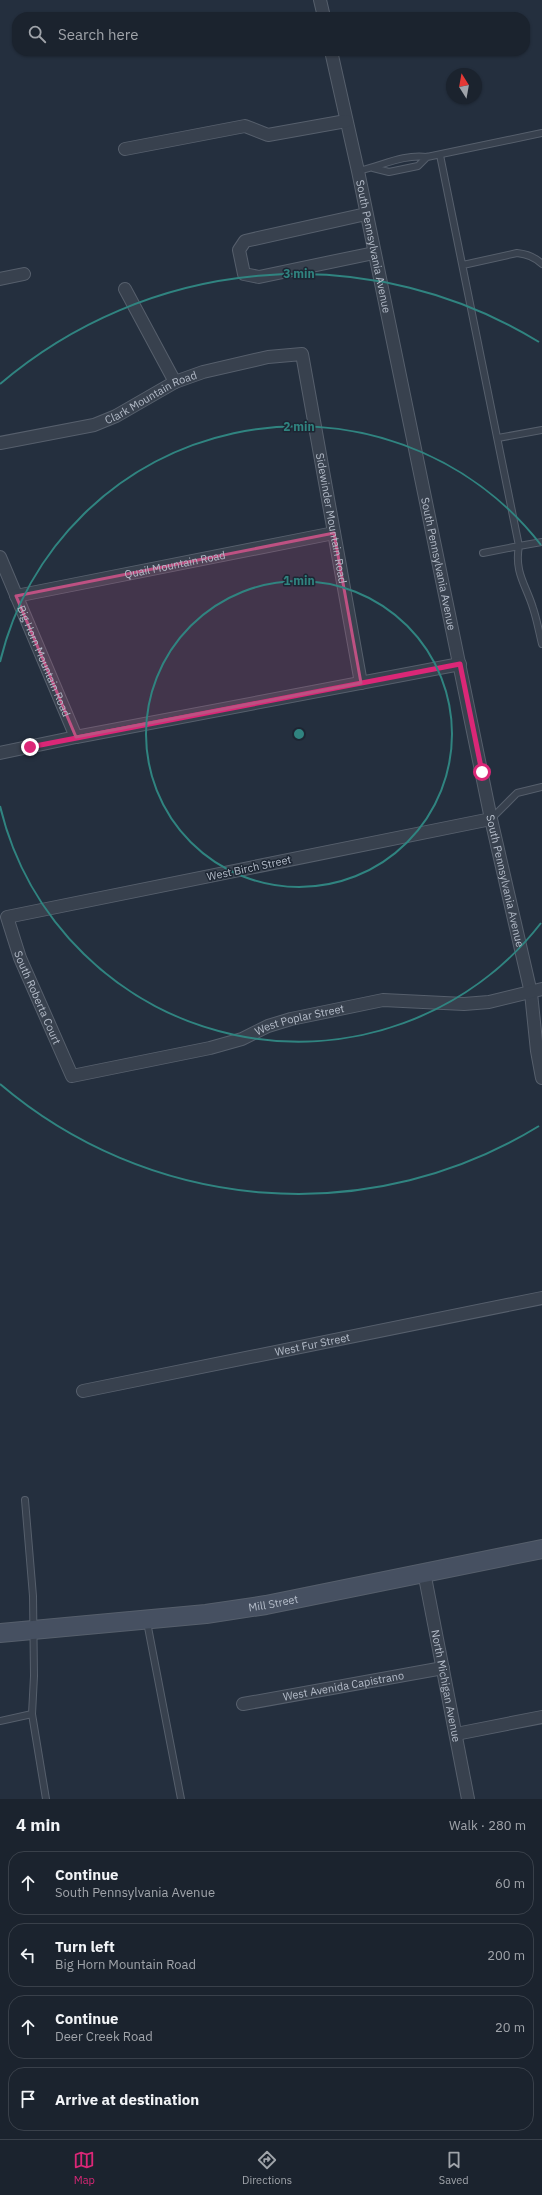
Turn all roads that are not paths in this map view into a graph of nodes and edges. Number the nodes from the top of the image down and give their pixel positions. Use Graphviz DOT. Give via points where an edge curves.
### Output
graph roads {
  1 [pos="320,0"];
  2 [pos="323,12"];
  3 [pos="332,56"];
  4 [pos="346,120"];
  5 [pos="542,133"];
  6 [pos="125,149"];
  7 [pos="440,154"];
  8 [pos="427,157"];
  9 [pos="373,168"];
  10 [pos="358,171"];
  11 [pos="366,214"];
  12 [pos="374,253"];
  13 [pos="542,264"];
  14 [pos="463,265"];
  15 [pos="24,274"];
  16 [pos="0,279"];
  17 [pos="125,289"];
  18 [pos="302,354"];
  19 [pos="175,382"];
  20 [pos="542,430"];
  21 [pos="498,438"];
  22 [pos="0,443"];
  23 [pos="334,533"];
  24 [pos="542,542"];
  25 [pos="519,546"];
  26 [pos="483,553"];
  27 [pos="0,557"];
  28 [pos="16,596"];
  29 [pos="542,644"];
  30 [pos="460,664"];
  31 [pos="361,683"];
  32 [pos="76,737"];
  33 [pos="0,753"];
  34 [pos="542,788"];
  35 [pos="491,819"];
  36 [pos="7,917"];
  37 [pos="536,991"];
  38 [pos="72,1076"];
  39 [pos="542,1078"];
  40 [pos="542,1298"];
  41 [pos="83,1391"];
  42 [pos="25,1500"];
  43 [pos="542,1549"];
  44 [pos="424,1572"];
  45 [pos="147,1619"];
  46 [pos="33,1630"];
  47 [pos="0,1633"];
  48 [pos="443,1668"];
  49 [pos="243,1704"];
  50 [pos="32,1714"];
  51 [pos="542,1717"];
  52 [pos="0,1720"];
  53 [pos="456,1734"];
  54 [pos="46,1799"];
  55 [pos="181,1799"];
  56 [pos="468,1799"];
  1 -- 2 [label="street"];
  3 -- 4 [label="street, South Pennsylvania Avenue"];
  4 -- 6 [label="street" via="268,135 245,126"];
  4 -- 10 [label="street, South Pennsylvania Avenue"];
  5 -- 7 [label="lane"];
  7 -- 8 [label="lane"];
  7 -- 14 [label="lane"];
  8 -- 9 [label="lane" via="414,155 387,161"];
  8 -- 9 [label="lane" via="418,166 389,172"];
  9 -- 10 [label="lane"];
  10 -- 11 [label="street, South Pennsylvania Avenue"];
  11 -- 12 [label="street, South Pennsylvania Avenue"];
  11 -- 12 [label="street" via="245,241 240,250 244,274 259,277"];
  12 -- 30 [label="street, South Pennsylvania Avenue"];
  13 -- 14 [label="lane" via="537,258 517,253"];
  14 -- 21 [label="lane"];
  15 -- 16 [label="street"];
  17 -- 19 [label="street"];
  18 -- 19 [label="street, Clark Mountain Road" via="241,362"];
  18 -- 23 [label="street, Sidewinder Mountain Road"];
  19 -- 22 [label="street, Clark Mountain Road" via="116,416 94,425"];
  20 -- 21 [label="lane"];
  21 -- 25 [label="lane"];
  23 -- 28 [label="street, Quail Mountain Road"];
  23 -- 31 [label="street, Sidewinder Mountain Road"];
  24 -- 25 [label="lane"];
  25 -- 26 [label="lane"];
  25 -- 29 [label="lane" via="517,559 521,580 533,607"];
  27 -- 28 [label="street, Big Horn Mountain Road"];
  28 -- 32 [label="street, Big Horn Mountain Road"];
  30 -- 31 [label="street"];
  30 -- 35 [label="street, South Pennsylvania Avenue"];
  31 -- 32 [label="street"];
  32 -- 33 [label="street"];
  34 -- 35 [label="lane" via="517,793"];
  35 -- 36 [label="street, West Birch Street"];
  35 -- 37 [label="street, South Pennsylvania Avenue"];
  36 -- 38 [label="street, South Roberta Court" via="20,958"];
  37 -- 38 [label="street, West Poplar Street" via="489,1002 464,1004 383,1000 291,1019 268,1026 242,1039 210,1048"];
  37 -- 39 [label="street, South Pennsylvania Avenue" via="537,1051"];
  40 -- 41 [label="street, West Fur Street"];
  42 -- 46 [label="lane" via="33,1596"];
  43 -- 44 [label="main road, Mill Street"];
  44 -- 45 [label="main road, Mill Street" via="266,1605"];
  44 -- 48 [label="street, North Michigan Avenue"];
  45 -- 46 [label="main road, Mill Street"];
  45 -- 55 [label="lane"];
  46 -- 47 [label="main road, Mill Street"];
  46 -- 50 [label="lane"];
  48 -- 49 [label="street, West Avenida Capistrano"];
  48 -- 53 [label="street, North Michigan Avenue"];
  50 -- 52 [label="lane"];
  50 -- 54 [label="lane"];
  51 -- 53 [label="street"];
  53 -- 56 [label="street, North Michigan Avenue"];
}
